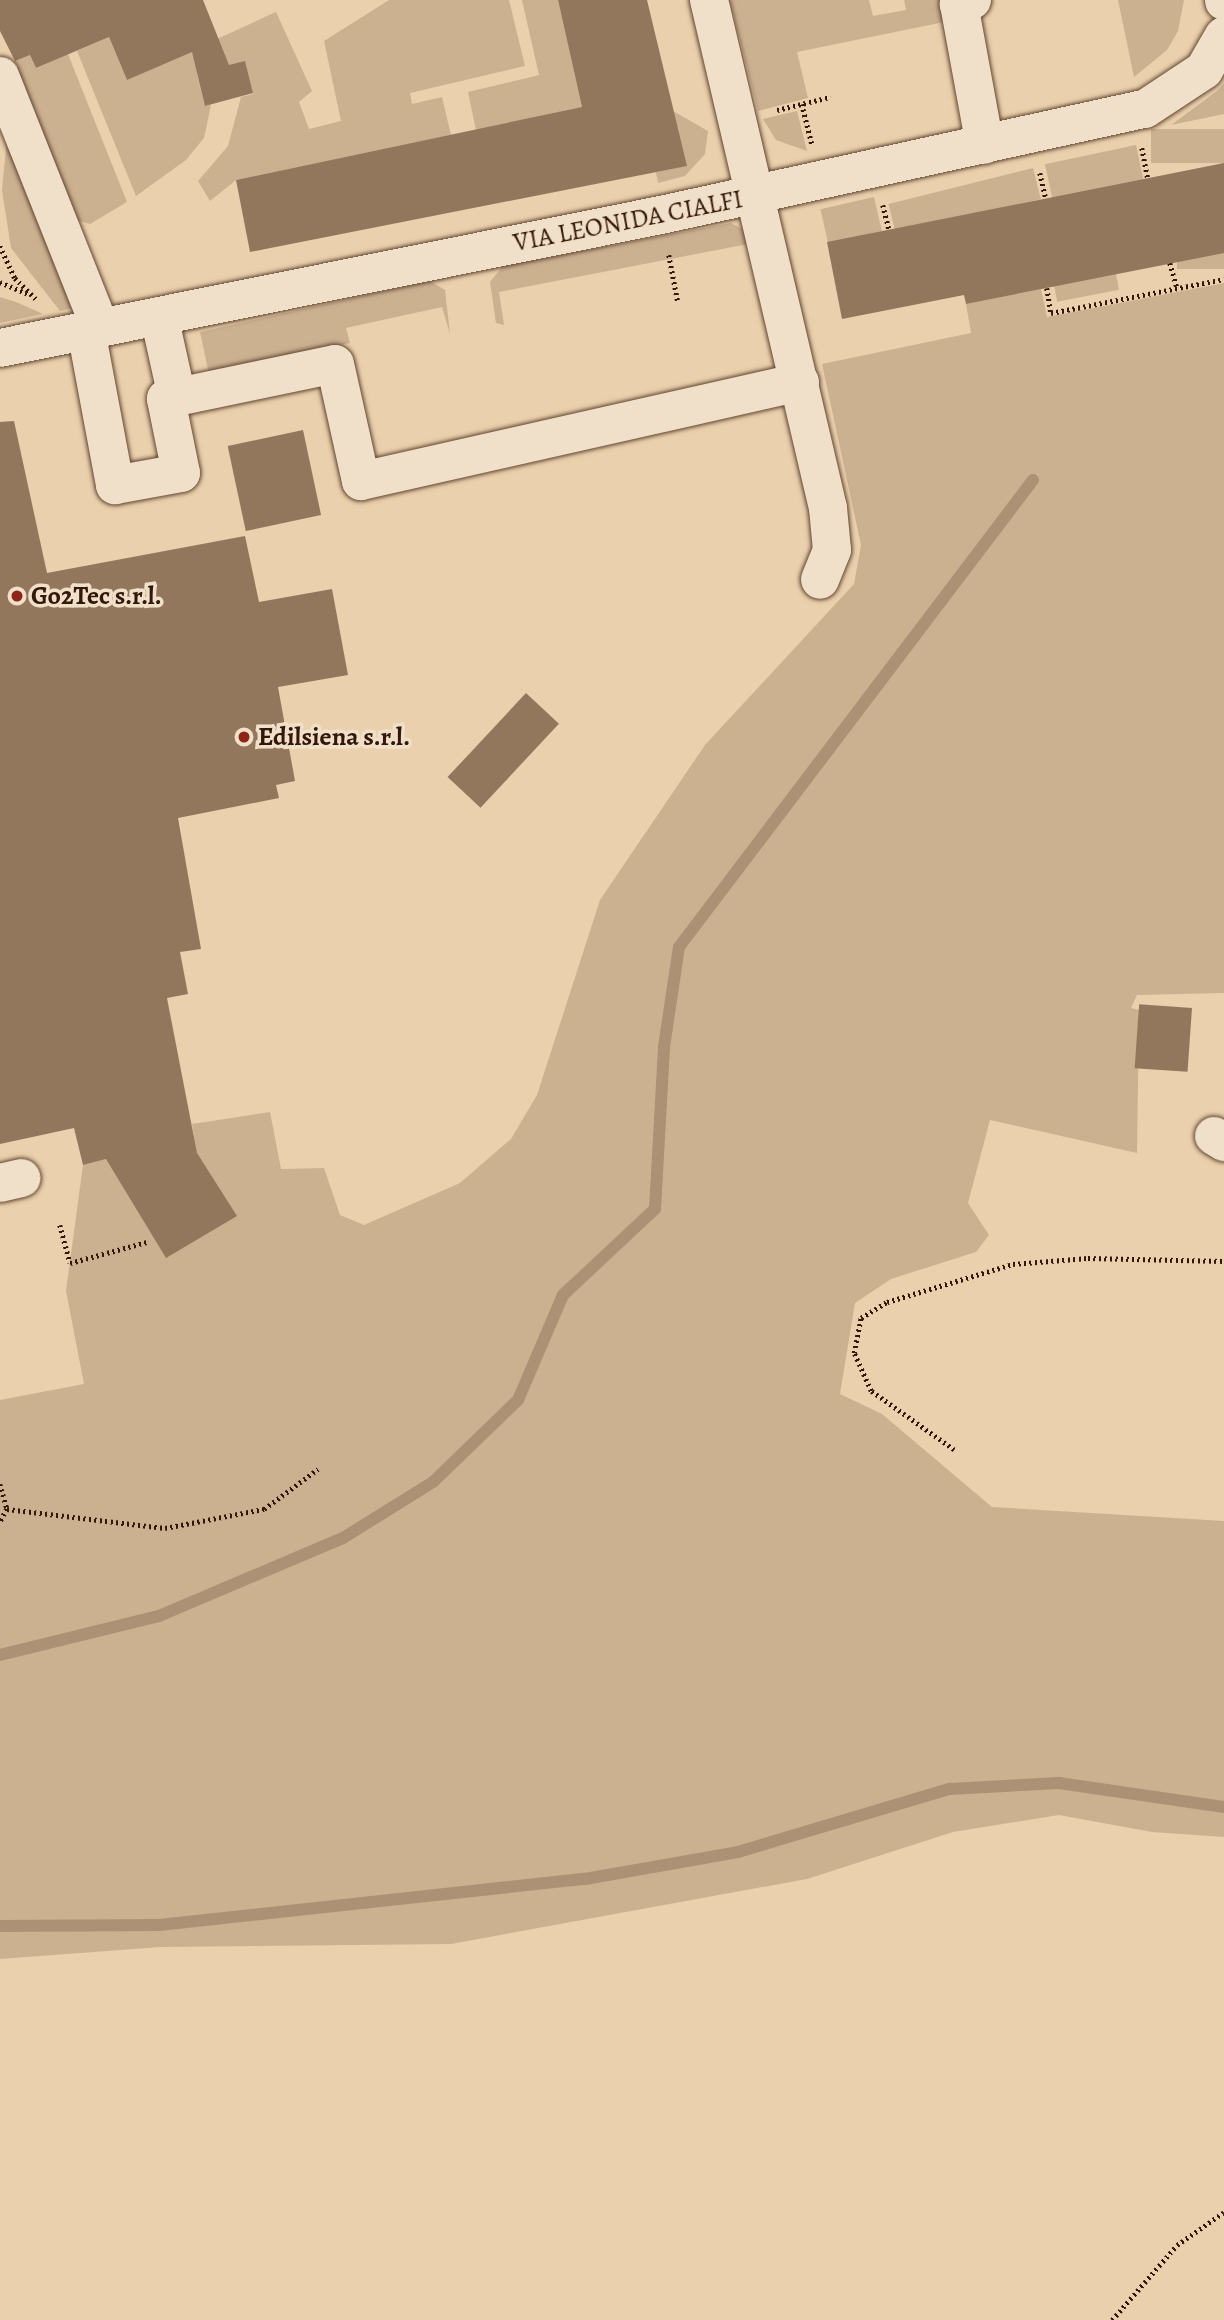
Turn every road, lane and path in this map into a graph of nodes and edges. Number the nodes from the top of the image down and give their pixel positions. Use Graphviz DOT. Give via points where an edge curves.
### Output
graph roads {
  1 [pos="709,0"];
  2 [pos="972,0"];
  3 [pos="1224,36"];
  4 [pos="0,76"];
  5 [pos="830,97"];
  6 [pos="802,104"];
  7 [pos="768,113"];
  8 [pos="1140,137"];
  9 [pos="985,145"];
  10 [pos="816,157"];
  11 [pos="1037,159"];
  12 [pos="1149,178"];
  13 [pos="757,195"];
  14 [pos="1046,198"];
  15 [pos="0,246"];
  16 [pos="668,249"];
  17 [pos="1170,263"];
  18 [pos="1224,279"];
  19 [pos="0,282"];
  20 [pos="1047,288"];
  21 [pos="1177,288"];
  22 [pos="35,298"];
  23 [pos="678,302"];
  24 [pos="45,307"];
  25 [pos="159,316"];
  26 [pos="93,328"];
  27 [pos="0,348"];
  28 [pos="800,383"];
  29 [pos="177,397"];
  30 [pos="820,580"];
  31 [pos="60,1225"];
  32 [pos="148,1242"];
  33 [pos="1224,1261"];
  34 [pos="954,1450"];
  35 [pos="317,1469"];
  36 [pos="0,1484"];
  37 [pos="8,1509"];
  38 [pos="0,1522"];
  39 [pos="1224,2212"];
  40 [pos="1112,2320"];
  1 -- 13 [label="street"];
  2 -- 9 [label="street" via="960,4"];
  3 -- 9 [label="street, VIA LEONIDA CIALFI" via="1204,70 1165,100"];
  4 -- 26 [label="street"];
  5 -- 6 [label="path"];
  6 -- 7 [label="path"];
  6 -- 10 [label="path"];
  8 -- 12 [label="path"];
  9 -- 13 [label="street, VIA LEONIDA CIALFI"];
  11 -- 14 [label="path"];
  13 -- 25 [label="street, VIA LEONIDA CIALFI"];
  13 -- 28 [label="street"];
  15 -- 22 [label="path" via="15,278"];
  16 -- 23 [label="path"];
  17 -- 21 [label="path"];
  18 -- 21 [label="path"];
  19 -- 22 [label="path"];
  20 -- 21 [label="path" via="1051,313"];
  22 -- 24 [label="path"];
  25 -- 26 [label="street, VIA LEONIDA CIALFI"];
  25 -- 29 [label="street"];
  26 -- 27 [label="street, VIA LEONIDA CIALFI"];
  26 -- 29 [label="street" via="115,485 181,473 166,399"];
  28 -- 29 [label="street" via="361,481 335,364"];
  28 -- 30 [label="street" via="831,529 828,568"];
  31 -- 32 [label="path" via="70,1264"];
  33 -- 34 [label="path" via="1088,1258 1013,1264 887,1302 861,1318 854,1353 871,1391"];
  35 -- 37 [label="path" via="264,1509 165,1528"];
  36 -- 37 [label="path"];
  37 -- 38 [label="path"];
  39 -- 40 [label="path" via="1177,2245"];
}
